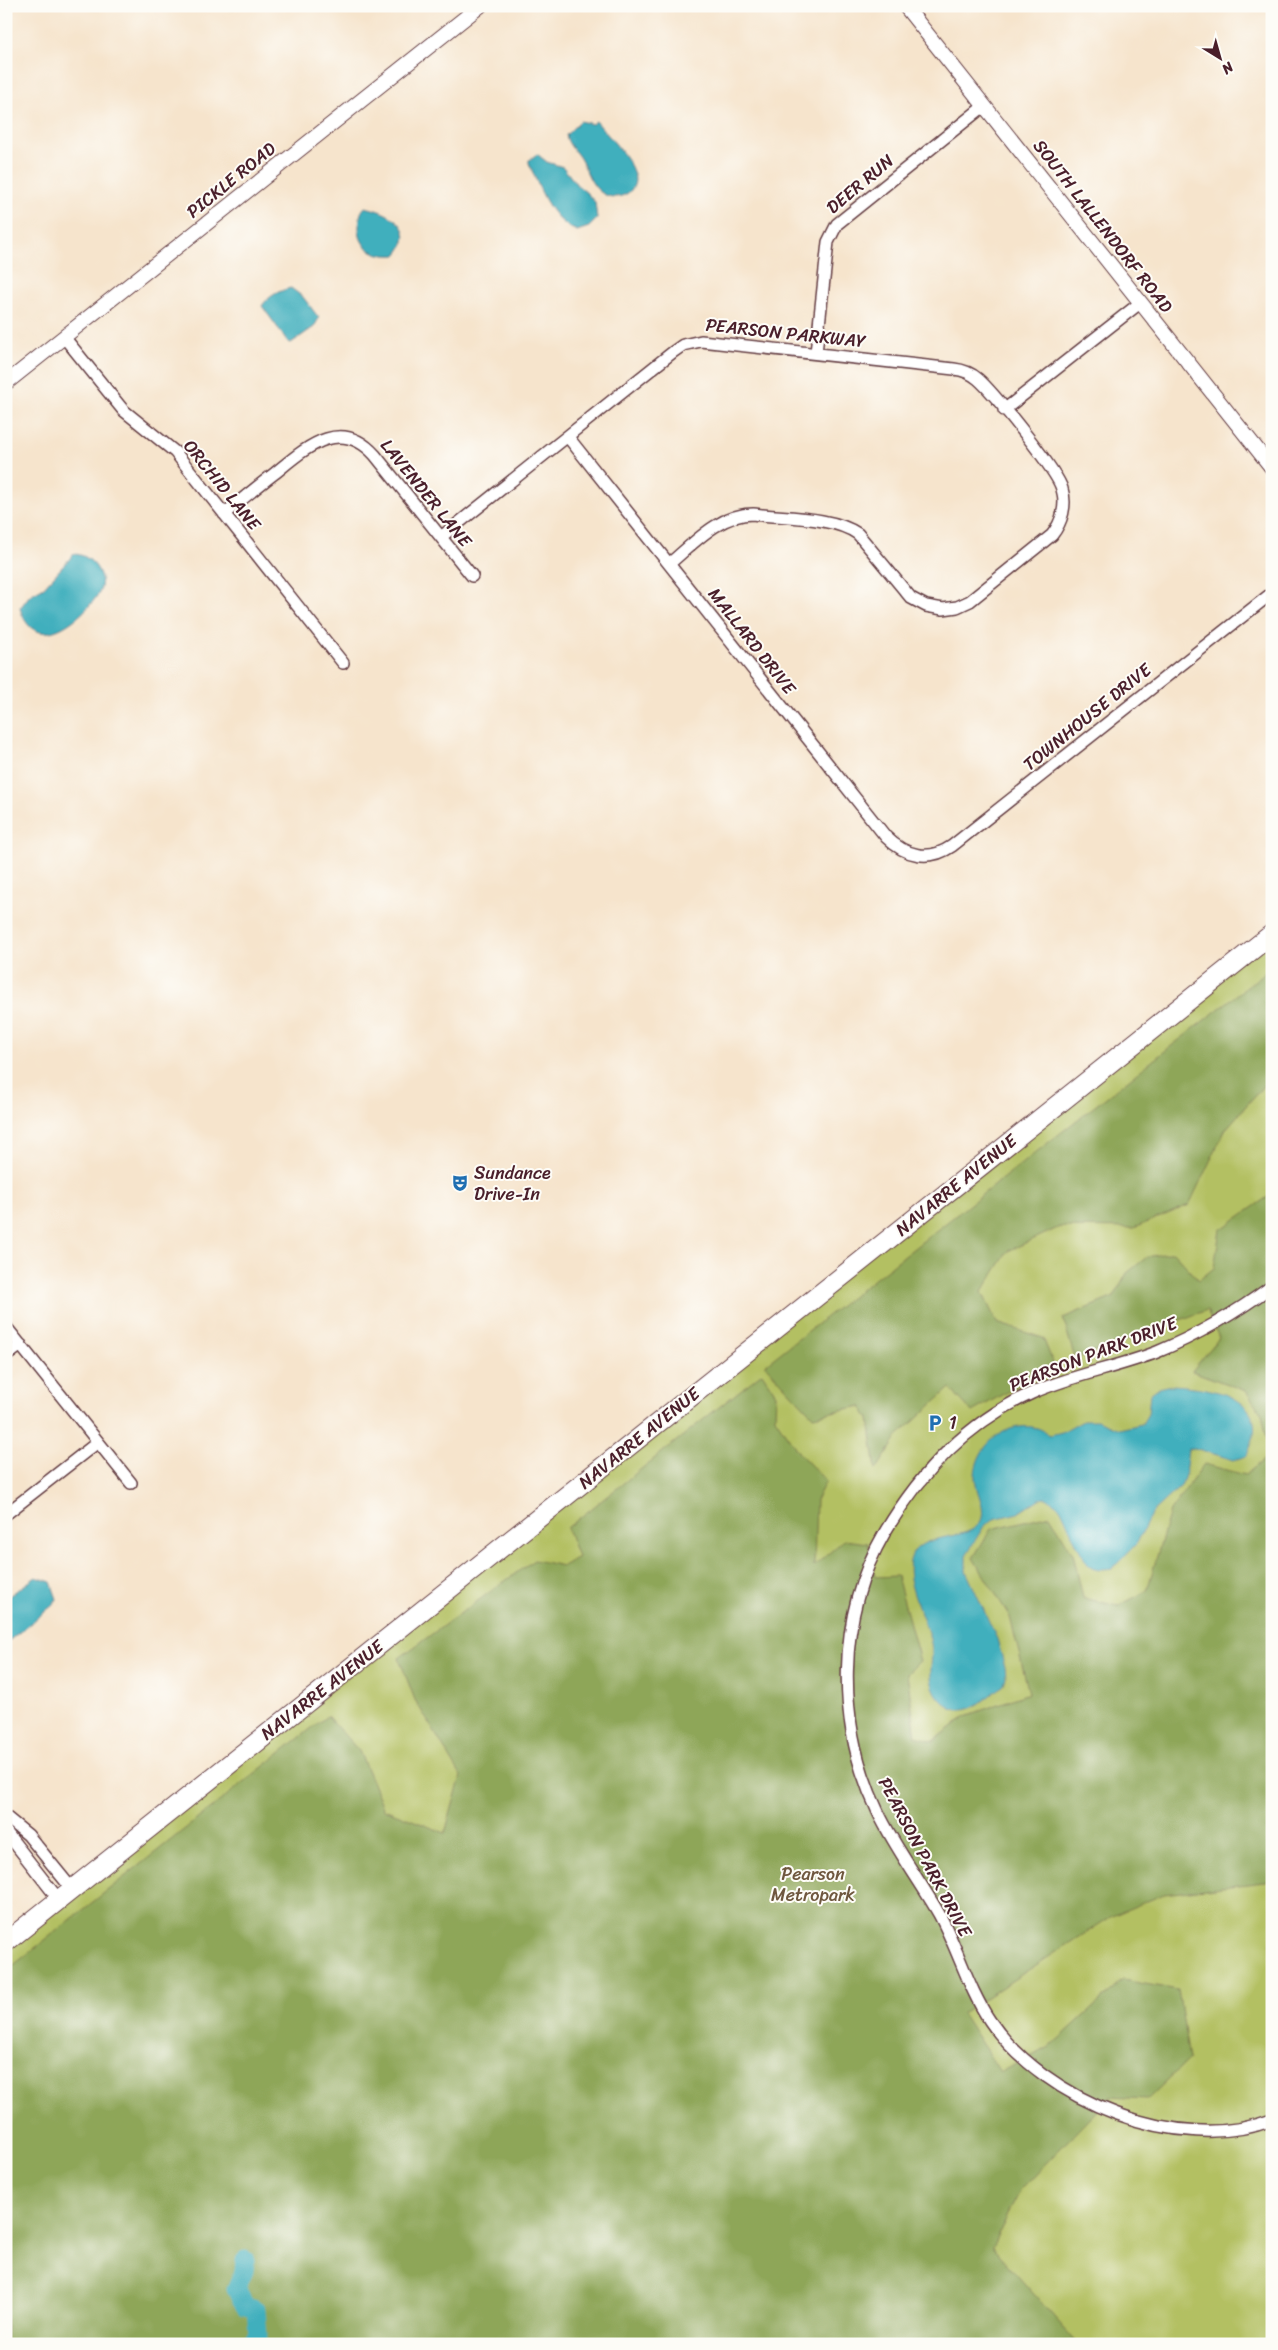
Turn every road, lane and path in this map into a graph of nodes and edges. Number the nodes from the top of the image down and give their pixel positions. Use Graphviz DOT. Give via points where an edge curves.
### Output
graph roads {
  1 [pos="480,6"];
  2 [pos="905,6"];
  3 [pos="984,106"];
  4 [pos="1140,302"];
  5 [pos="64,337"];
  6 [pos="816,353"];
  7 [pos="6,383"];
  8 [pos="1004,410"];
  9 [pos="568,436"];
  10 [pos="1272,468"];
  11 [pos="224,514"];
  12 [pos="441,538"];
  13 [pos="669,564"];
  14 [pos="472,576"];
  15 [pos="1272,592"];
  16 [pos="343,663"];
  17 [pos="918,855"];
  18 [pos="1272,934"];
  19 [pos="1272,1286"];
  20 [pos="6,1327"];
  21 [pos="20,1345"];
  22 [pos="6,1356"];
  23 [pos="98,1442"];
  24 [pos="131,1483"];
  25 [pos="6,1514"];
  26 [pos="6,1817"];
  27 [pos="6,1832"];
  28 [pos="65,1895"];
  29 [pos="6,1942"];
  30 [pos="1272,2120"];
  1 -- 5 [label="street, PICKLE ROAD"];
  2 -- 3 [label="street, SOUTH LALLENDORF ROAD"];
  3 -- 4 [label="street, SOUTH LALLENDORF ROAD"];
  3 -- 6 [label="street, DEER RUN" via="838,224 828,242"];
  4 -- 8 [label="street"];
  4 -- 10 [label="street, SOUTH LALLENDORF ROAD"];
  5 -- 7 [label="street, PICKLE ROAD"];
  5 -- 11 [label="street, ORCHID LANE" via="123,410 175,452"];
  6 -- 8 [label="street, PEARSON PARKWAY" via="962,370 979,380"];
  6 -- 9 [label="street, PEARSON PARKWAY" via="707,340 689,343 678,348"];
  8 -- 13 [label="street, PEARSON PARKWAY" via="1056,475 1063,489 1064,510 1052,535 964,604 938,609 916,601 858,534 832,523 739,515 720,523"];
  9 -- 12 [label="street, PEARSON PARKWAY"];
  9 -- 13 [label="street, MALLARD DRIVE"];
  11 -- 12 [label="street, LAVENDER LANE" via="313,443 335,437 349,438 371,450"];
  11 -- 16 [label="street, ORCHID LANE"];
  12 -- 14 [label="street, LAVENDER LANE"];
  13 -- 17 [label="street, MALLARD DRIVE" via="886,837 900,849"];
  15 -- 17 [label="street, TOWNHOUSE DRIVE" via="952,846 939,853"];
  18 -- 28 [label="highway, NAVARRE AVENUE"];
  19 -- 30 [label="street, PEARSON PARK DRIVE" via="1227,1316 1176,1343 1030,1394 964,1435 917,1484 883,1536 870,1563 852,1623 846,1691 862,1776 878,1814 941,1917 977,2000 1002,2037 1022,2058 1080,2098 1142,2123 1169,2128 1234,2130"];
  20 -- 21 [label="street"];
  21 -- 22 [label="street"];
  21 -- 23 [label="street"];
  23 -- 24 [label="street"];
  23 -- 25 [label="street"];
  26 -- 28 [label="street" via="28,1835"];
  27 -- 28 [label="street"];
  28 -- 29 [label="highway, NAVARRE AVENUE"];
}
